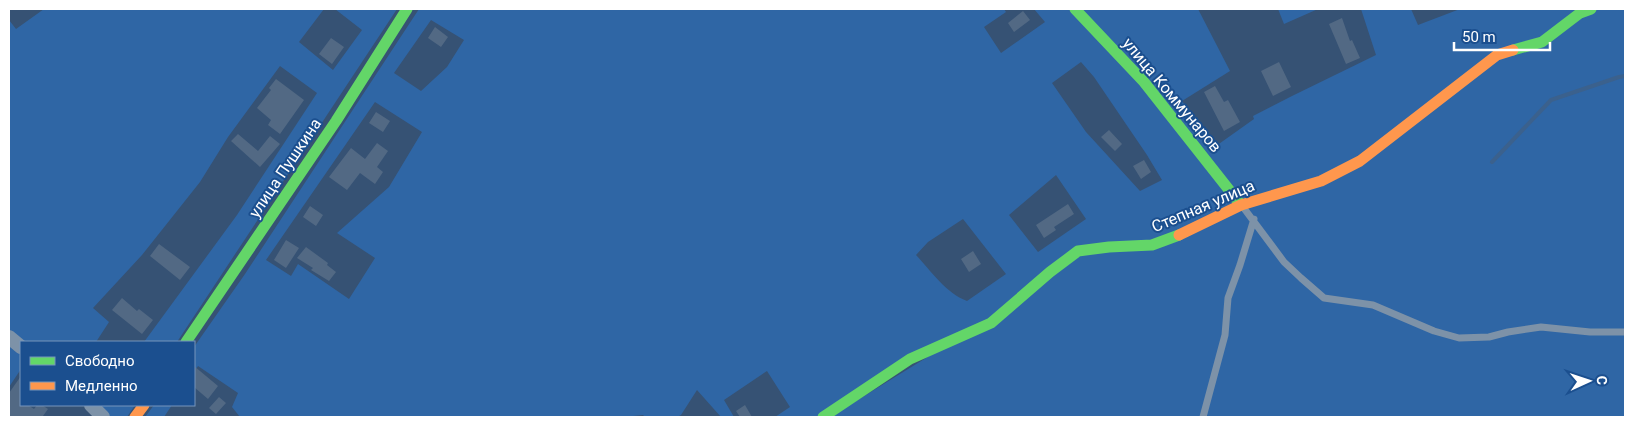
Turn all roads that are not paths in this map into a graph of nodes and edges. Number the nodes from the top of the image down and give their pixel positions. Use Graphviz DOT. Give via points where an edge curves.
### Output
graph roads {
  1 [pos="407,9"];
  2 [pos="1076,9"];
  3 [pos="1591,9"];
  4 [pos="1241,205"];
  5 [pos="1254,219"];
  6 [pos="1625,332"];
  7 [pos="9,337"];
  8 [pos="187,341"];
  9 [pos="20,346"];
  10 [pos="91,406"];
  11 [pos="143,406"];
  12 [pos="103,417"];
  13 [pos="136,417"];
  14 [pos="823,417"];
  15 [pos="1202,417"];
  1 -- 8 [label="street, улица Пушкина" via="336,121"];
  2 -- 4 [label="street, улица Коммунаров" via="1144,82"];
  3 -- 4 [label="street, Степная улица" via="1542,42 1497,55 1360,161 1321,181"];
  4 -- 5 [label="lane"];
  4 -- 14 [label="street, Степная улица" via="1188,232 1152,245 1078,251 991,324 910,359"];
  5 -- 6 [label="lane" via="1284,262 1324,298 1373,305 1459,338 1489,337 1541,327"];
  5 -- 15 [label="lane" via="1228,298 1225,335"];
  7 -- 9 [label="street"];
  10 -- 12 [label="street"];
  11 -- 13 [label="street"];
}
